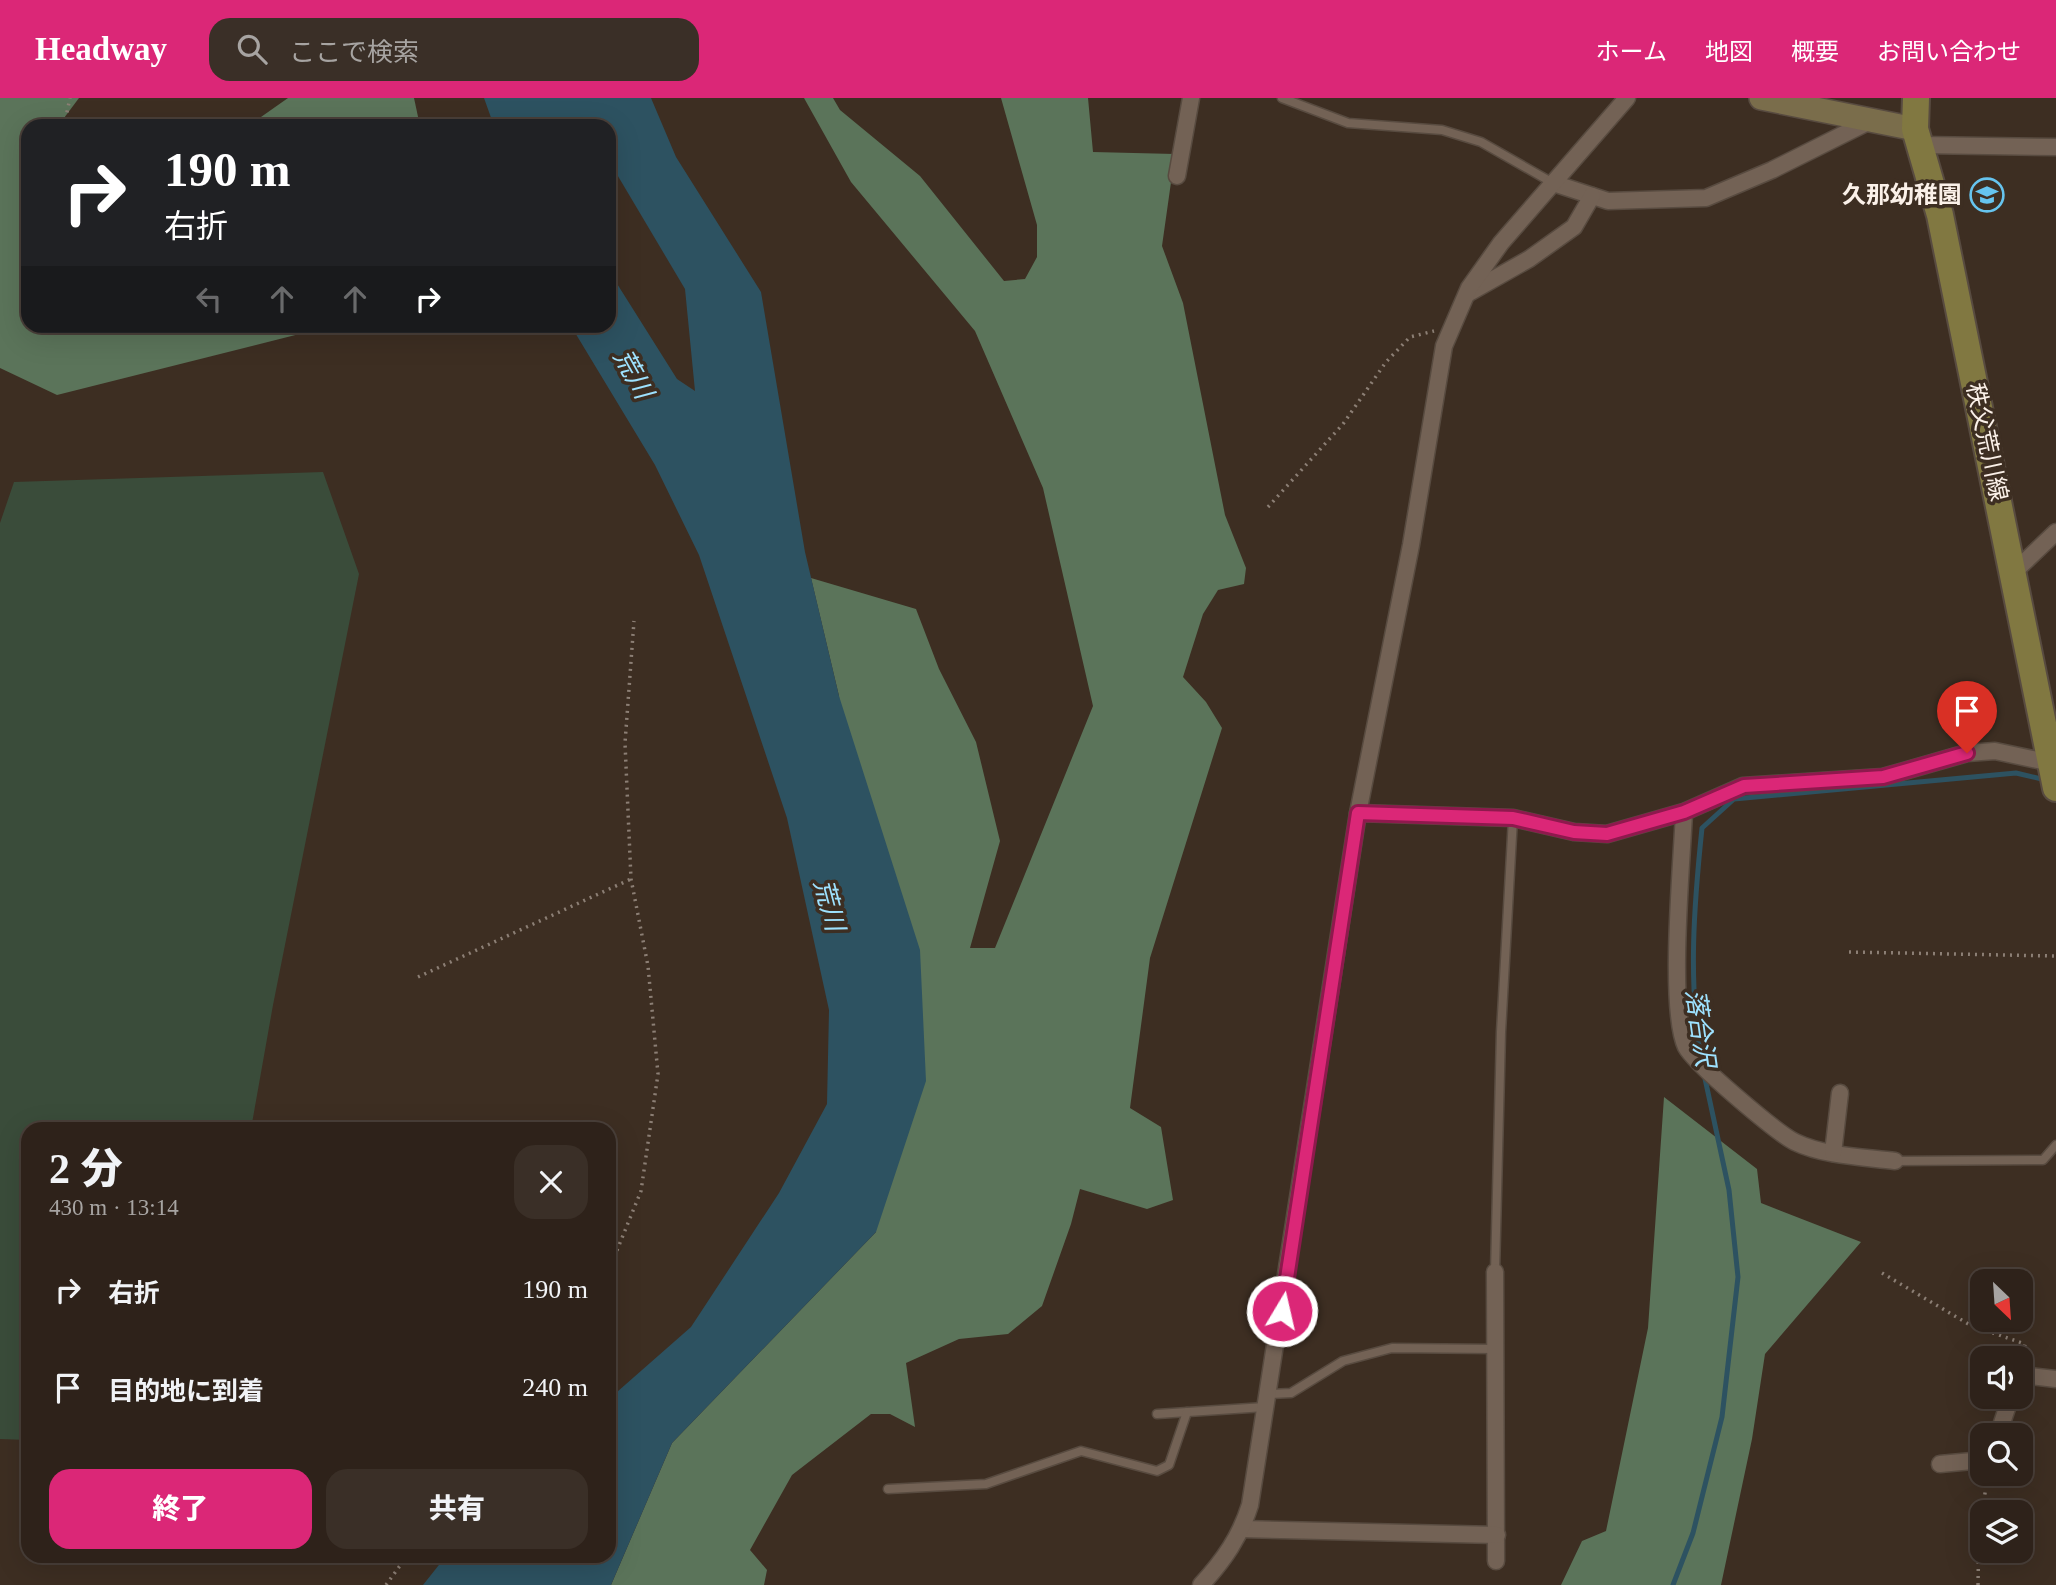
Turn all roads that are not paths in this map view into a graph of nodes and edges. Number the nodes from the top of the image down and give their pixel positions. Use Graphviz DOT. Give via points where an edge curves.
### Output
graph roads {
  1 [pos="1191,98"];
  2 [pos="1282,98"];
  3 [pos="1627,98"];
  4 [pos="1761,98"];
  5 [pos="1916,98"];
  6 [pos="1872,120"];
  7 [pos="1918,137"];
  8 [pos="2056,147"];
  9 [pos="1177,176"];
  10 [pos="1553,183"];
  11 [pos="1592,196"];
  12 [pos="1466,294"];
  13 [pos="2056,532"];
  14 [pos="2014,571"];
  15 [pos="2054,771"];
  16 [pos="1684,812"];
  17 [pos="1358,813"];
  18 [pos="1513,818"];
  19 [pos="1840,1093"];
  20 [pos="2056,1145"];
  21 [pos="1833,1153"];
  22 [pos="1895,1161"];
  23 [pos="1495,1272"];
  24 [pos="1496,1349"];
  25 [pos="2033,1376"];
  26 [pos="2056,1379"];
  27 [pos="1268,1400"];
  28 [pos="1187,1412"];
  29 [pos="1157,1414"];
  30 [pos="1970,1461"];
  31 [pos="1940,1464"];
  32 [pos="888,1489"];
  33 [pos="1242,1529"];
  34 [pos="1497,1535"];
  35 [pos="1496,1561"];
  36 [pos="1201,1585"];
  1 -- 9 [label="street"];
  2 -- 10 [label="lane" via="1348,123 1442,130 1481,142"];
  3 -- 10 [label="street"];
  4 -- 6 [label="street"];
  5 -- 7 [label="main road, 秩父荒川線"];
  6 -- 7 [label="street"];
  6 -- 11 [label="street" via="1706,198 1608,201"];
  7 -- 8 [label="street"];
  7 -- 14 [label="main road, 秩父荒川線" via="1940,215"];
  10 -- 11 [label="street"];
  10 -- 12 [label="street" via="1501,243"];
  11 -- 12 [label="street" via="1574,227"];
  12 -- 17 [label="street" via="1444,346 1411,545"];
  13 -- 14 [label="street"];
  14 -- 15 [label="main road, 秩父荒川線"];
  15 -- 16 [label="street" via="1995,751 1967,753 1883,777 1744,786"];
  16 -- 18 [label="street" via="1607,834 1574,832"];
  16 -- 21 [label="street" via="1677,1004 1686,1047 1794,1142"];
  17 -- 18 [label="street"];
  17 -- 27 [label="street"];
  18 -- 23 [label="lane" via="1501,1031"];
  19 -- 21 [label="street"];
  20 -- 22 [label="lane" via="2043,1160"];
  21 -- 22 [label="street"];
  23 -- 24 [label="street"];
  24 -- 27 [label="lane" via="1392,1348 1343,1361 1291,1393"];
  24 -- 34 [label="street"];
  25 -- 26 [label="street"];
  27 -- 28 [label="lane"];
  27 -- 33 [label="street"];
  28 -- 29 [label="lane"];
  28 -- 32 [label="lane" via="1169,1465 1157,1471 1081,1451 986,1484"];
  30 -- 31 [label="street"];
  33 -- 34 [label="street"];
  33 -- 36 [label="street" via="1226,1557"];
  34 -- 35 [label="street"];
}
